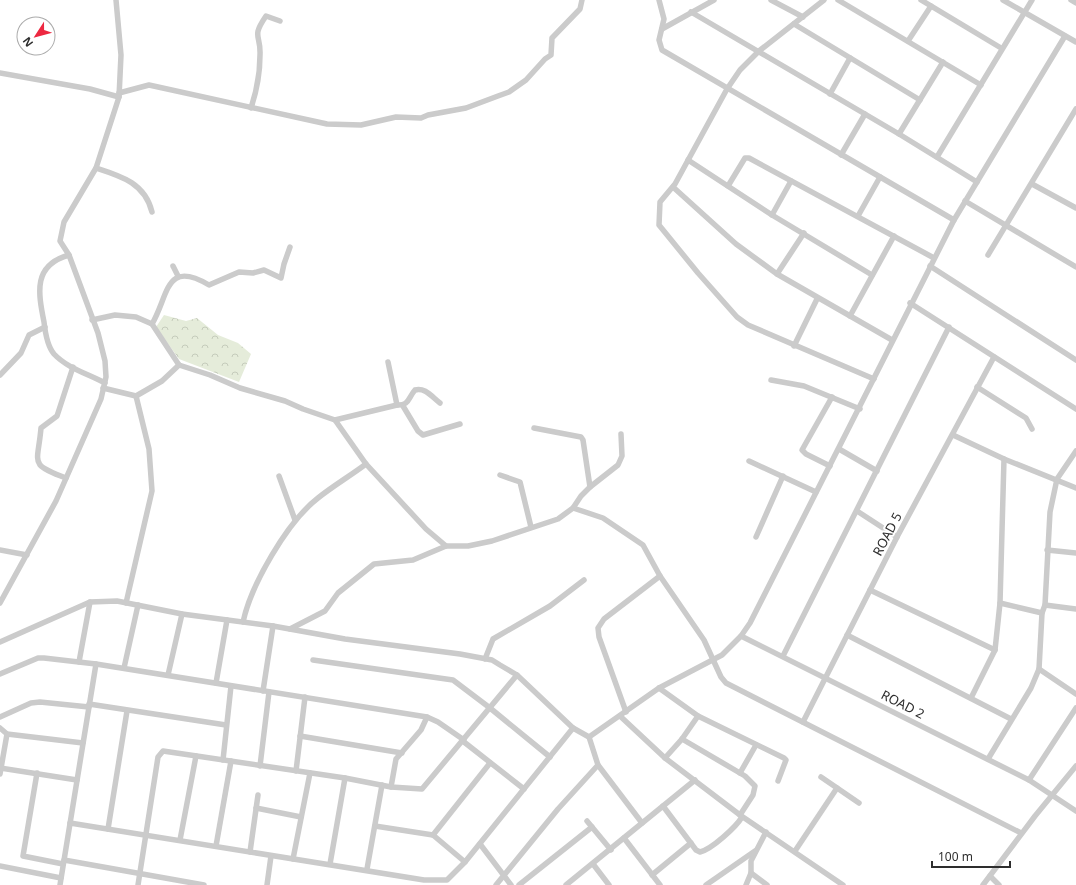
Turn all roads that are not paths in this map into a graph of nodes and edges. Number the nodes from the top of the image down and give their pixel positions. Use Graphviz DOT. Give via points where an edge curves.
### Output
graph roads {
  1 [pos="116,0"];
  2 [pos="582,0"];
  3 [pos="660,0"];
  4 [pos="714,0"];
  5 [pos="771,0"];
  6 [pos="824,0"];
  7 [pos="838,0"];
  8 [pos="921,0"];
  9 [pos="1003,0"];
  10 [pos="1032,0"];
  11 [pos="1071,0"];
  12 [pos="1076,3"];
  13 [pos="931,6"];
  14 [pos="691,12"];
  15 [pos="1024,13"];
  16 [pos="803,17"];
  17 [pos="280,21"];
  18 [pos="794,24"];
  19 [pos="662,29"];
  20 [pos="1065,36"];
  21 [pos="908,41"];
  22 [pos="1076,42"];
  23 [pos="1001,48"];
  24 [pos="759,51"];
  25 [pos="850,58"];
  26 [pos="943,62"];
  27 [pos="0,73"];
  28 [pos="981,85"];
  29 [pos="727,89"];
  30 [pos="830,94"];
  31 [pos="119,95"];
  32 [pos="920,100"];
  33 [pos="251,108"];
  34 [pos="1076,109"];
  35 [pos="865,114"];
  36 [pos="899,134"];
  37 [pos="841,155"];
  38 [pos="937,157"];
  39 [pos="688,160"];
  40 [pos="96,168"];
  41 [pos="880,177"];
  42 [pos="791,181"];
  43 [pos="976,182"];
  44 [pos="1032,184"];
  45 [pos="728,186"];
  46 [pos="673,187"];
  47 [pos="965,201"];
  48 [pos="1076,207"];
  49 [pos="152,212"];
  50 [pos="772,215"];
  51 [pos="858,216"];
  52 [pos="954,220"];
  53 [pos="1006,225"];
  54 [pos="804,233"];
  55 [pos="894,236"];
  56 [pos="290,247"];
  57 [pos="69,255"];
  58 [pos="988,255"];
  59 [pos="934,258"];
  60 [pos="173,266"];
  61 [pos="930,266"];
  62 [pos="1076,267"];
  63 [pos="777,274"];
  64 [pos="872,275"];
  65 [pos="178,276"];
  66 [pos="817,299"];
  67 [pos="910,303"];
  68 [pos="850,316"];
  69 [pos="92,320"];
  70 [pos="152,324"];
  71 [pos="44,327"];
  72 [pos="949,327"];
  73 [pos="892,340"];
  74 [pos="794,346"];
  75 [pos="994,357"];
  76 [pos="1076,360"];
  77 [pos="388,362"];
  78 [pos="179,365"];
  79 [pos="73,367"];
  80 [pos="0,375"];
  81 [pos="874,379"];
  82 [pos="771,380"];
  83 [pos="104,386"];
  84 [pos="977,387"];
  85 [pos="136,396"];
  86 [pos="832,397"];
  87 [pos="440,403"];
  88 [pos="400,406"];
  89 [pos="860,408"];
  90 [pos="1076,409"];
  91 [pos="335,420"];
  92 [pos="460,424"];
  93 [pos="534,428"];
  94 [pos="1032,428"];
  95 [pos="621,434"];
  96 [pos="953,435"];
  97 [pos="839,449"];
  98 [pos="1076,451"];
  99 [pos="1004,458"];
  100 [pos="749,461"];
  101 [pos="366,464"];
  102 [pos="830,466"];
  103 [pos="877,471"];
  104 [pos="500,475"];
  105 [pos="279,476"];
  106 [pos="783,476"];
  107 [pos="66,478"];
  108 [pos="1057,479"];
  109 [pos="590,487"];
  110 [pos="1076,488"];
  111 [pos="816,492"];
  112 [pos="573,508"];
  113 [pos="857,511"];
  114 [pos="295,520"];
  115 [pos="531,527"];
  116 [pos="756,537"];
  117 [pos="897,537"];
  118 [pos="446,546"];
  119 [pos="0,550"];
  120 [pos="1048,550"];
  121 [pos="1076,553"];
  122 [pos="27,555"];
  123 [pos="660,576"];
  124 [pos="584,580"];
  125 [pos="870,590"];
  126 [pos="90,602"];
  127 [pos="0,603"];
  128 [pos="126,603"];
  129 [pos="1000,603"];
  130 [pos="138,605"];
  131 [pos="1045,605"];
  132 [pos="1076,609"];
  133 [pos="1042,613"];
  134 [pos="182,614"];
  135 [pos="227,620"];
  136 [pos="243,622"];
  137 [pos="273,626"];
  138 [pos="289,629"];
  139 [pos="847,635"];
  140 [pos="741,636"];
  141 [pos="0,642"];
  142 [pos="995,650"];
  143 [pos="783,656"];
  144 [pos="484,659"];
  145 [pos="713,659"];
  146 [pos="313,660"];
  147 [pos="80,662"];
  148 [pos="96,664"];
  149 [pos="124,668"];
  150 [pos="1040,669"];
  151 [pos="0,674"];
  152 [pos="168,675"];
  153 [pos="517,675"];
  154 [pos="826,677"];
  155 [pos="216,683"];
  156 [pos="231,686"];
  157 [pos="659,688"];
  158 [pos="266,691"];
  159 [pos="1076,694"];
  160 [pos="305,697"];
  161 [pos="971,698"];
  162 [pos="89,706"];
  163 [pos="490,708"];
  164 [pos="1076,708"];
  165 [pos="127,711"];
  166 [pos="626,712"];
  167 [pos="620,716"];
  168 [pos="698,716"];
  169 [pos="0,717"];
  170 [pos="427,717"];
  171 [pos="1011,719"];
  172 [pos="803,722"];
  173 [pos="226,725"];
  174 [pos="0,728"];
  175 [pos="573,728"];
  176 [pos="7,734"];
  177 [pos="300,736"];
  178 [pos="589,737"];
  179 [pos="682,739"];
  180 [pos="464,740"];
  181 [pos="83,743"];
  182 [pos="756,745"];
  183 [pos="402,753"];
  184 [pos="196,756"];
  185 [pos="550,757"];
  186 [pos="665,758"];
  187 [pos="988,759"];
  188 [pos="223,760"];
  189 [pos="231,761"];
  190 [pos="490,762"];
  191 [pos="598,765"];
  192 [pos="260,766"];
  193 [pos="1076,766"];
  194 [pos="1,768"];
  195 [pos="296,771"];
  196 [pos="36,773"];
  197 [pos="310,773"];
  198 [pos="740,773"];
  199 [pos="0,774"];
  200 [pos="821,777"];
  201 [pos="345,778"];
  202 [pos="77,780"];
  203 [pos="695,780"];
  204 [pos="1028,780"];
  205 [pos="778,781"];
  206 [pos="382,785"];
  207 [pos="391,787"];
  208 [pos="837,788"];
  209 [pos="524,789"];
  210 [pos="1052,794"];
  211 [pos="258,795"];
  212 [pos="859,803"];
  213 [pos="663,806"];
  214 [pos="256,808"];
  215 [pos="1076,811"];
  216 [pos="741,816"];
  217 [pos="301,817"];
  218 [pos="587,821"];
  219 [pos="70,823"];
  220 [pos="642,823"];
  221 [pos="375,826"];
  222 [pos="592,827"];
  223 [pos="108,829"];
  224 [pos="766,832"];
  225 [pos="146,834"];
  226 [pos="1021,834"];
  227 [pos="433,835"];
  228 [pos="624,838"];
  229 [pos="180,840"];
  230 [pos="692,843"];
  231 [pos="480,844"];
  232 [pos="216,846"];
  233 [pos="611,850"];
  234 [pos="755,851"];
  235 [pos="250,852"];
  236 [pos="795,852"];
  237 [pos="271,856"];
  238 [pos="293,859"];
  239 [pos="64,862"];
  240 [pos="465,862"];
  241 [pos="330,864"];
  242 [pos="593,864"];
  243 [pos="0,866"];
  244 [pos="367,869"];
  245 [pos="139,872"];
  246 [pos="751,873"];
  247 [pos="503,875"];
  248 [pos="652,875"];
  249 [pos="990,876"];
  250 [pos="61,878"];
  251 [pos="424,882"];
  252 [pos="60,885"];
  253 [pos="138,885"];
  254 [pos="204,885"];
  255 [pos="267,885"];
  256 [pos="496,885"];
  257 [pos="511,885"];
  258 [pos="519,885"];
  259 [pos="566,885"];
  260 [pos="609,885"];
  261 [pos="660,885"];
  262 [pos="706,885"];
  263 [pos="746,885"];
  264 [pos="768,885"];
  265 [pos="843,885"];
  266 [pos="984,885"];
  267 [pos="999,885"];
  1 -- 31 [label="street" via="121,55"];
  2 -- 33 [label="street" via="580,9 552,38 551,55 530,77 509,92 466,108 420,118 396,117 346,126"];
  3 -- 19 [label="street" via="664,19"];
  4 -- 14 [label="street"];
  5 -- 16 [label="street"];
  6 -- 16 [label="street"];
  7 -- 21 [label="street"];
  8 -- 13 [label="street"];
  9 -- 15 [label="street"];
  10 -- 15 [label="street"];
  11 -- 12 [label="street"];
  13 -- 21 [label="street"];
  13 -- 23 [label="street"];
  14 -- 19 [label="street"];
  14 -- 24 [label="street"];
  15 -- 20 [label="street"];
  15 -- 23 [label="street"];
  16 -- 18 [label="street"];
  17 -- 33 [label="street" via="266,16 258,28 259,80"];
  18 -- 24 [label="street"];
  18 -- 25 [label="street"];
  19 -- 29 [label="street" via="659,40 662,50"];
  20 -- 22 [label="street"];
  20 -- 43 [label="street"];
  21 -- 26 [label="street"];
  23 -- 28 [label="street"];
  24 -- 29 [label="street" via="740,70"];
  24 -- 30 [label="street"];
  25 -- 30 [label="street"];
  25 -- 32 [label="street"];
  26 -- 28 [label="street"];
  26 -- 32 [label="street"];
  27 -- 31 [label="street"];
  28 -- 38 [label="street"];
  29 -- 37 [label="street"];
  29 -- 39 [label="street"];
  30 -- 35 [label="street"];
  31 -- 33 [label="street" via="149,85"];
  31 -- 40 [label="street"];
  32 -- 36 [label="street"];
  34 -- 44 [label="street"];
  35 -- 36 [label="street"];
  35 -- 37 [label="street"];
  36 -- 38 [label="street"];
  37 -- 41 [label="street"];
  38 -- 43 [label="street"];
  39 -- 45 [label="street"];
  39 -- 46 [label="street"];
  40 -- 49 [label="street" via="129,180 141,189"];
  40 -- 57 [label="street" via="64,222 60,241"];
  41 -- 51 [label="street"];
  41 -- 52 [label="street"];
  42 -- 45 [label="street" via="747,157"];
  42 -- 50 [label="street"];
  42 -- 51 [label="street"];
  43 -- 47 [label="street"];
  44 -- 48 [label="street"];
  44 -- 53 [label="street"];
  45 -- 50 [label="street"];
  46 -- 63 [label="street" via="736,244"];
  46 -- 74 [label="street" via="660,202 659,225 662,231 737,317 748,325"];
  47 -- 52 [label="street"];
  47 -- 53 [label="street"];
  50 -- 54 [label="street"];
  51 -- 55 [label="street"];
  52 -- 59 [label="street"];
  53 -- 58 [label="street"];
  53 -- 62 [label="street"];
  54 -- 63 [label="street"];
  54 -- 64 [label="street"];
  55 -- 59 [label="street"];
  55 -- 64 [label="street"];
  56 -- 65 [label="street" via="281,278 264,270 253,273 240,272 209,285 196,277"];
  57 -- 69 [label="street"];
  57 -- 71 [label="street" via="55,258 46,268 39,283"];
  59 -- 61 [label="street"];
  60 -- 65 [label="street"];
  61 -- 67 [label="street"];
  61 -- 76 [label="street"];
  63 -- 66 [label="street"];
  64 -- 68 [label="street"];
  65 -- 70 [label="street" via="170,281"];
  66 -- 68 [label="street"];
  66 -- 74 [label="street"];
  67 -- 72 [label="street"];
  67 -- 73 [label="street"];
  68 -- 73 [label="street"];
  69 -- 70 [label="street" via="115,315 136,317"];
  69 -- 83 [label="street" via="105,360"];
  70 -- 78 [label="street"];
  71 -- 79 [label="street" via="52,352"];
  71 -- 80 [label="street" via="29,335 21,353"];
  72 -- 75 [label="street"];
  72 -- 103 [label="street"];
  73 -- 81 [label="street"];
  74 -- 81 [label="street"];
  75 -- 84 [label="street, ROAD 5"];
  75 -- 90 [label="street"];
  77 -- 88 [label="street"];
  78 -- 85 [label="street" via="166,378"];
  78 -- 91 [label="street"];
  79 -- 83 [label="street"];
  79 -- 107 [label="street" via="57,416 41,428 37,458 44,470"];
  81 -- 89 [label="street"];
  82 -- 86 [label="street" via="804,386"];
  83 -- 85 [label="street"];
  83 -- 107 [label="street" via="101,399"];
  84 -- 94 [label="street" via="1026,418"];
  84 -- 96 [label="street, ROAD 5"];
  85 -- 128 [label="street" via="149,449 152,491"];
  86 -- 89 [label="street"];
  86 -- 102 [label="street" via="802,450"];
  87 -- 88 [label="street" via="420,389 415,390 407,404"];
  88 -- 91 [label="street"];
  88 -- 92 [label="street" via="423,435"];
  89 -- 97 [label="street"];
  91 -- 101 [label="street"];
  93 -- 109 [label="street" via="581,437"];
  95 -- 109 [label="street" via="621,461"];
  96 -- 99 [label="street"];
  96 -- 117 [label="street, ROAD 5"];
  97 -- 102 [label="street"];
  97 -- 103 [label="street"];
  98 -- 108 [label="street"];
  99 -- 108 [label="street"];
  99 -- 129 [label="street"];
  100 -- 106 [label="street"];
  101 -- 114 [label="street" via="317,498"];
  101 -- 118 [label="street" via="426,529"];
  102 -- 111 [label="street"];
  103 -- 113 [label="street"];
  104 -- 115 [label="street" via="520,482"];
  105 -- 114 [label="street"];
  106 -- 111 [label="street"];
  106 -- 116 [label="street"];
  107 -- 122 [label="street"];
  108 -- 110 [label="street"];
  108 -- 120 [label="street" via="1050,512"];
  109 -- 112 [label="street"];
  111 -- 140 [label="street"];
  112 -- 115 [label="street" via="558,519"];
  112 -- 123 [label="street" via="603,518 643,545"];
  113 -- 117 [label="street"];
  113 -- 143 [label="street"];
  114 -- 136 [label="street" via="271,558 246,606"];
  115 -- 118 [label="street" via="468,546"];
  117 -- 125 [label="street, ROAD 5"];
  118 -- 138 [label="street" via="413,560 374,564 338,593 325,611"];
  119 -- 122 [label="street"];
  120 -- 121 [label="street"];
  120 -- 131 [label="street"];
  122 -- 127 [label="street"];
  123 -- 145 [label="street" via="704,640"];
  123 -- 166 [label="street" via="604,619 598,628"];
  124 -- 144 [label="street" via="550,606 493,639"];
  125 -- 139 [label="street, ROAD 5"];
  125 -- 142 [label="street"];
  126 -- 128 [label="street"];
  126 -- 141 [label="street"];
  126 -- 147 [label="street"];
  128 -- 130 [label="street"];
  129 -- 133 [label="street"];
  129 -- 142 [label="street"];
  130 -- 134 [label="street"];
  130 -- 149 [label="street"];
  131 -- 132 [label="street"];
  131 -- 133 [label="street"];
  133 -- 150 [label="street"];
  134 -- 135 [label="street"];
  134 -- 152 [label="street"];
  135 -- 136 [label="street"];
  135 -- 155 [label="street"];
  136 -- 137 [label="street"];
  137 -- 138 [label="street"];
  137 -- 158 [label="street"];
  138 -- 144 [label="street"];
  139 -- 154 [label="street, ROAD 5"];
  139 -- 161 [label="street"];
  140 -- 143 [label="street, ROAD 2"];
  140 -- 145 [label="street" via="722,655"];
  142 -- 161 [label="street"];
  143 -- 154 [label="street, ROAD 2"];
  144 -- 153 [label="street"];
  145 -- 157 [label="street"];
  145 -- 172 [label="street" via="726,683"];
  146 -- 163 [label="street" via="453,680"];
  147 -- 148 [label="street"];
  147 -- 151 [label="street" via="38,658"];
  148 -- 149 [label="street"];
  148 -- 162 [label="street"];
  149 -- 152 [label="street"];
  150 -- 159 [label="street"];
  150 -- 171 [label="street"];
  152 -- 155 [label="street"];
  153 -- 163 [label="street"];
  153 -- 175 [label="street"];
  154 -- 172 [label="street, ROAD 5"];
  154 -- 187 [label="street, ROAD 2"];
  155 -- 156 [label="street"];
  156 -- 158 [label="street"];
  156 -- 173 [label="street"];
  157 -- 166 [label="street"];
  157 -- 168 [label="street"];
  158 -- 160 [label="street"];
  158 -- 192 [label="street"];
  160 -- 170 [label="street"];
  160 -- 177 [label="street"];
  161 -- 171 [label="street"];
  162 -- 165 [label="street"];
  162 -- 169 [label="street" via="31,703"];
  162 -- 181 [label="street"];
  163 -- 180 [label="street"];
  163 -- 185 [label="street"];
  164 -- 204 [label="street"];
  165 -- 173 [label="street"];
  165 -- 223 [label="street"];
  166 -- 167 [label="street"];
  167 -- 178 [label="street"];
  167 -- 186 [label="street"];
  168 -- 179 [label="street"];
  168 -- 182 [label="street"];
  170 -- 180 [label="street"];
  170 -- 183 [label="street" via="418,734"];
  171 -- 187 [label="street"];
  172 -- 226 [label="street"];
  173 -- 188 [label="street"];
  174 -- 176 [label="street"];
  175 -- 178 [label="street"];
  175 -- 185 [label="street"];
  176 -- 181 [label="street"];
  176 -- 194 [label="street"];
  177 -- 183 [label="street"];
  177 -- 195 [label="street"];
  178 -- 191 [label="street"];
  179 -- 186 [label="street"];
  179 -- 198 [label="street"];
  180 -- 190 [label="street"];
  180 -- 207 [label="street" via="422,789"];
  181 -- 202 [label="street"];
  182 -- 198 [label="street"];
  182 -- 205 [label="street" via="786,759"];
  183 -- 207 [label="street" via="396,759"];
  184 -- 188 [label="street"];
  184 -- 225 [label="street" via="163,751 158,757"];
  184 -- 229 [label="street"];
  185 -- 209 [label="street"];
  186 -- 203 [label="street"];
  187 -- 204 [label="street, ROAD 2"];
  188 -- 189 [label="street"];
  189 -- 192 [label="street"];
  189 -- 232 [label="street"];
  190 -- 209 [label="street"];
  190 -- 227 [label="street"];
  191 -- 220 [label="street"];
  191 -- 247 [label="street"];
  192 -- 195 [label="street"];
  193 -- 210 [label="street"];
  194 -- 196 [label="street"];
  194 -- 199 [label="street"];
  195 -- 197 [label="street"];
  196 -- 202 [label="street"];
  196 -- 239 [label="street" via="23,856"];
  197 -- 201 [label="street"];
  197 -- 217 [label="street"];
  198 -- 216 [label="street" via="756,786"];
  200 -- 208 [label="street"];
  201 -- 206 [label="street"];
  201 -- 241 [label="street"];
  202 -- 219 [label="street"];
  203 -- 213 [label="street"];
  203 -- 216 [label="street"];
  204 -- 210 [label="street, ROAD 2"];
  206 -- 207 [label="street"];
  206 -- 221 [label="street"];
  208 -- 212 [label="street"];
  208 -- 236 [label="street"];
  209 -- 231 [label="street"];
  210 -- 215 [label="street, ROAD 2"];
  210 -- 226 [label="street"];
  211 -- 214 [label="street"];
  213 -- 220 [label="street"];
  213 -- 230 [label="street"];
  214 -- 217 [label="street"];
  214 -- 235 [label="street"];
  216 -- 224 [label="street"];
  216 -- 230 [label="street" via="738,823 706,850 698,852"];
  217 -- 238 [label="street"];
  218 -- 222 [label="street"];
  219 -- 223 [label="street"];
  219 -- 239 [label="street"];
  220 -- 228 [label="street"];
  221 -- 227 [label="street"];
  221 -- 244 [label="street"];
  222 -- 233 [label="street"];
  222 -- 258 [label="street"];
  223 -- 225 [label="street"];
  224 -- 234 [label="street"];
  224 -- 236 [label="street"];
  225 -- 229 [label="street"];
  225 -- 245 [label="street"];
  226 -- 249 [label="street"];
  227 -- 240 [label="street"];
  228 -- 233 [label="street"];
  228 -- 248 [label="street"];
  229 -- 232 [label="street"];
  230 -- 248 [label="street"];
  231 -- 240 [label="street"];
  231 -- 247 [label="street"];
  232 -- 235 [label="street"];
  233 -- 242 [label="street"];
  234 -- 246 [label="street" via="750,866"];
  234 -- 262 [label="street"];
  235 -- 237 [label="street"];
  236 -- 265 [label="street"];
  237 -- 238 [label="street"];
  237 -- 255 [label="street"];
  238 -- 241 [label="street"];
  239 -- 245 [label="street"];
  239 -- 250 [label="street"];
  240 -- 251 [label="street" via="446,880"];
  241 -- 244 [label="street"];
  242 -- 259 [label="street"];
  242 -- 260 [label="street"];
  243 -- 250 [label="street"];
  244 -- 251 [label="street"];
  245 -- 253 [label="street"];
  245 -- 254 [label="street"];
  246 -- 263 [label="street"];
  246 -- 264 [label="street"];
  247 -- 256 [label="street"];
  247 -- 257 [label="street"];
  248 -- 261 [label="street"];
  249 -- 266 [label="street"];
  249 -- 267 [label="street"];
  250 -- 252 [label="street"];
}
